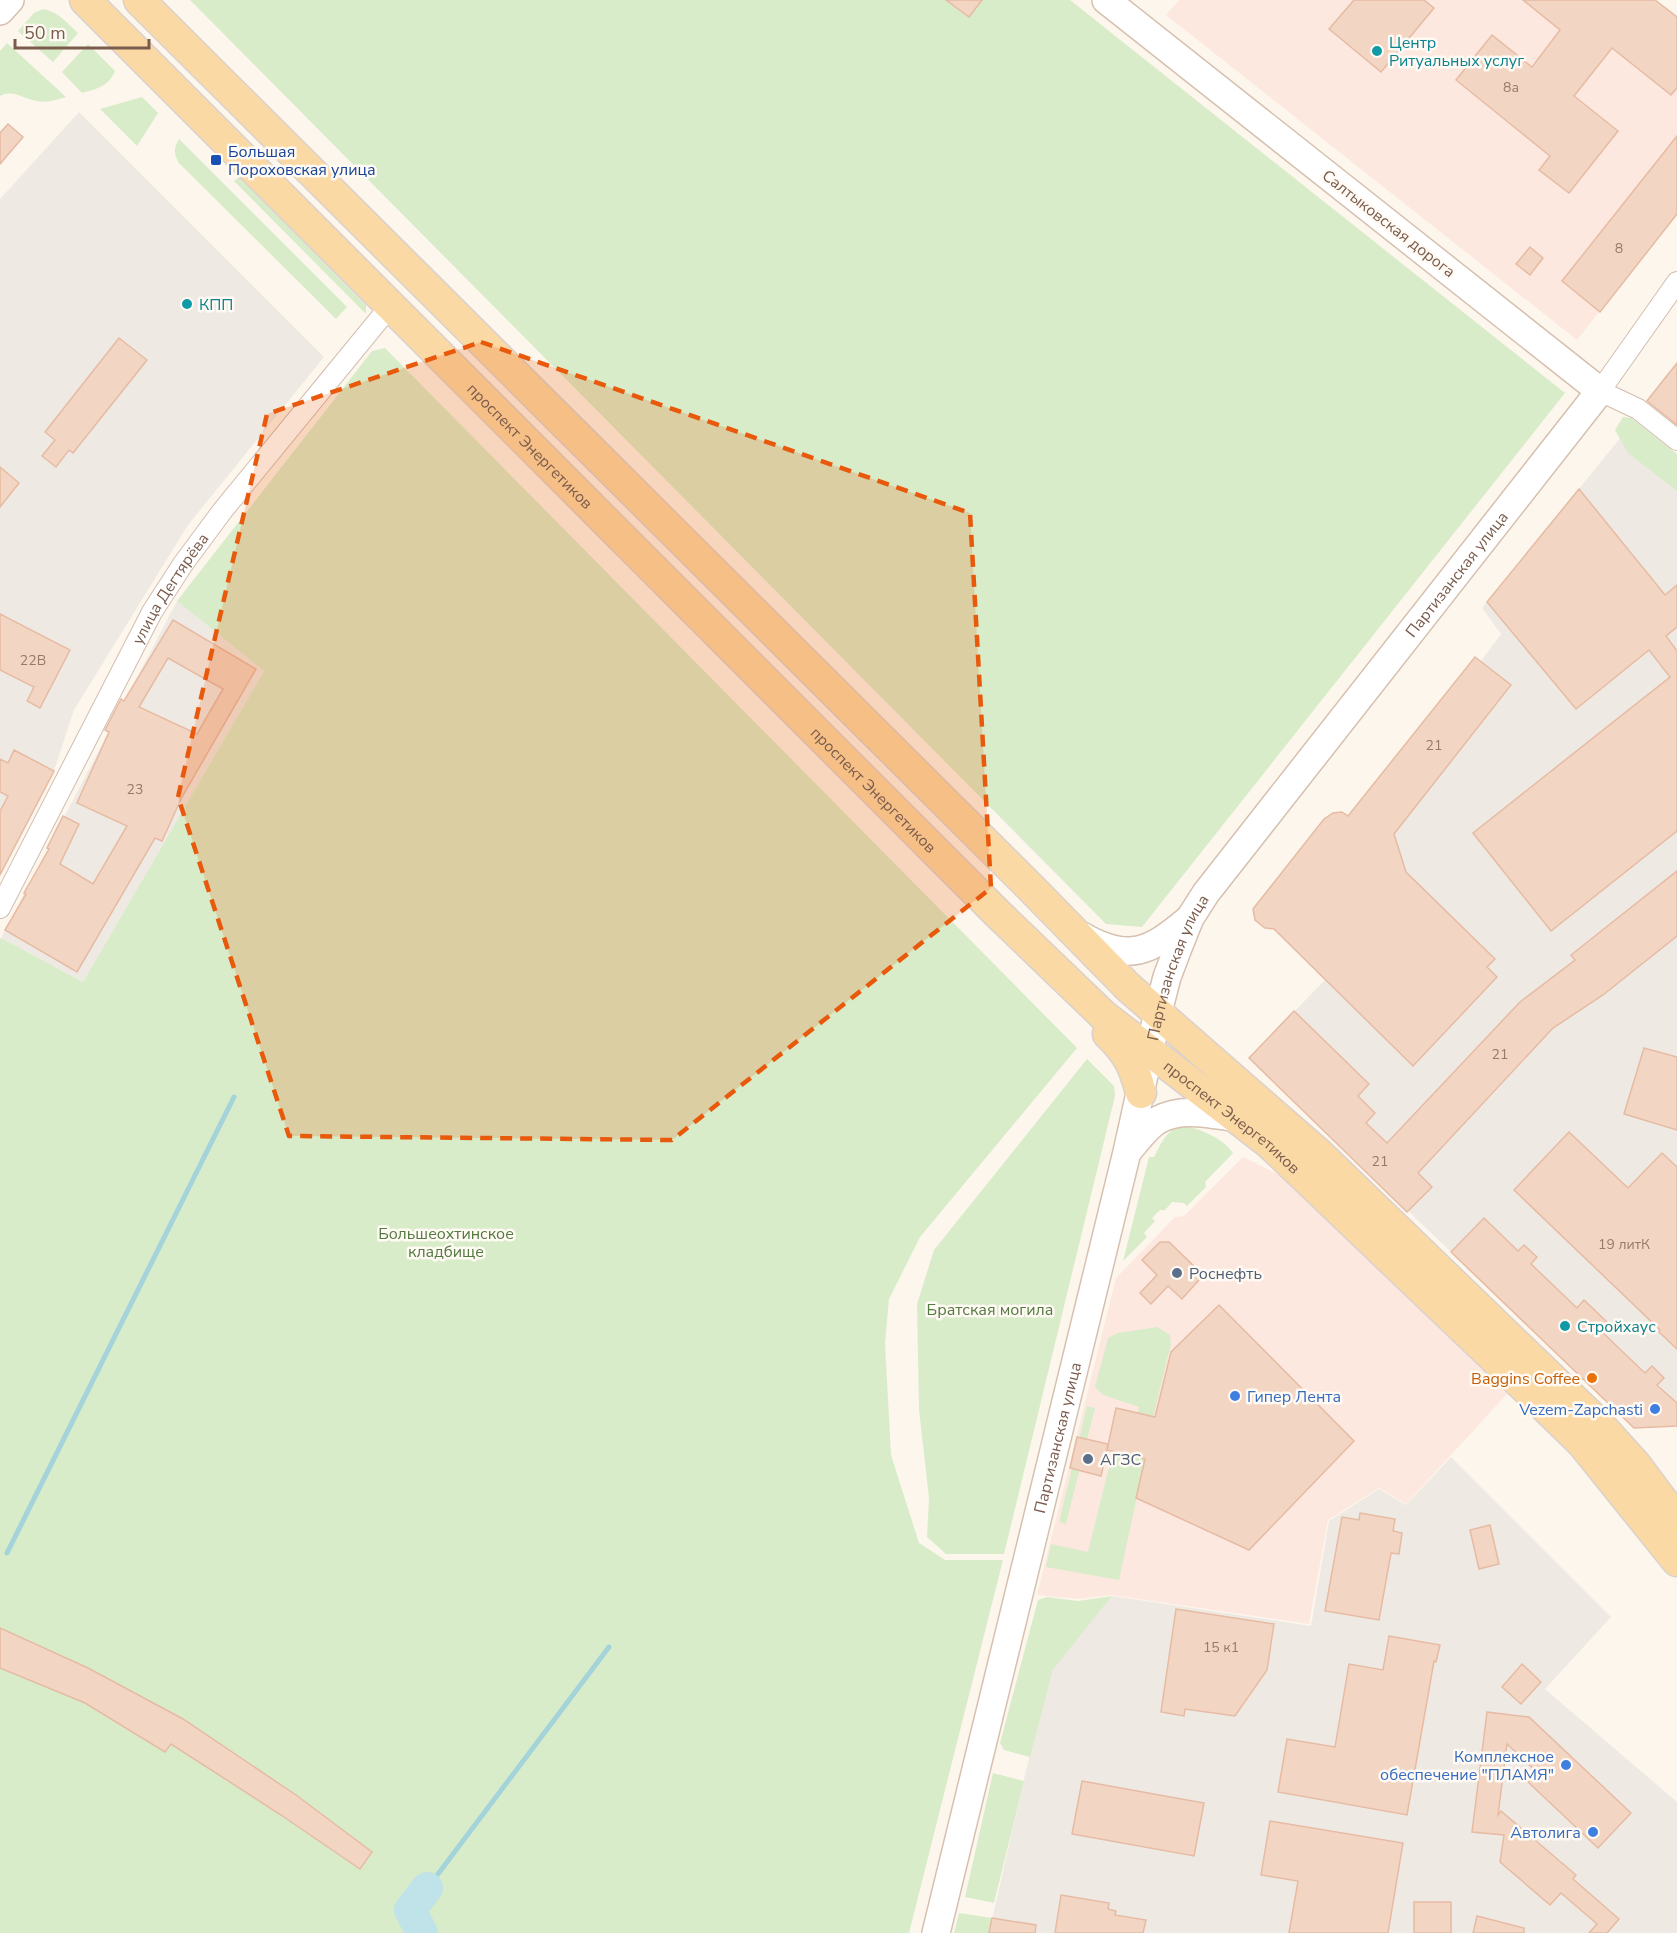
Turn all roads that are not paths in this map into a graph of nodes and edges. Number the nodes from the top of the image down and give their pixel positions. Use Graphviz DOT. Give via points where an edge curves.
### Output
graph roads {
  1 [pos="10,0"];
  2 [pos="85,0"];
  3 [pos="139,0"];
  4 [pos="1106,0"];
  5 [pos="0,11"];
  6 [pos="1677,282"];
  7 [pos="391,306"];
  8 [pos="1600,391"];
  9 [pos="1677,440"];
  10 [pos="0,908"];
  11 [pos="1190,918"];
  12 [pos="1074,931"];
  13 [pos="1056,969"];
  14 [pos="1158,1012"];
  15 [pos="1148,1051"];
  16 [pos="1141,1093"];
  17 [pos="1239,1118"];
  18 [pos="1127,1152"];
  19 [pos="1677,1520"];
  20 [pos="1677,1561"];
  21 [pos="936,1933"];
  1 -- 5 [label="street"];
  2 -- 7 [label="main road, проспект Энергетиков"];
  3 -- 12 [label="main road, проспект Энергетиков"];
  4 -- 8 [label="street, Салтыковская дорога"];
  6 -- 8 [label="street, Партизанская улица"];
  7 -- 10 [label="street, улица Дегтярёва" via="223,510 152,612"];
  7 -- 13 [label="main road, проспект Энергетиков"];
  8 -- 9 [label="street, Салтыковская дорога" via="1638,409"];
  8 -- 11 [label="street, Партизанская улица"];
  11 -- 12 [label="street" via="1170,936 1135,952 1116,952"];
  11 -- 14 [label="street, Партизанская улица"];
  12 -- 14 [label="main road, проспект Энергетиков"];
  13 -- 15 [label="main road, проспект Энергетиков" via="1103,1015"];
  13 -- 16 [label="main road" via="1064,991 1123,1048 1136,1072"];
  14 -- 15 [label="street, Партизанская улица"];
  14 -- 19 [label="main road, проспект Энергетиков" via="1318,1153 1599,1424"];
  15 -- 16 [label="street, Партизанская улица"];
  15 -- 17 [label="main road, проспект Энергетиков"];
  16 -- 18 [label="street, Партизанская улица"];
  17 -- 18 [label="street" via="1169,1115 1157,1120"];
  17 -- 20 [label="main road, проспект Энергетиков" via="1582,1443"];
  18 -- 21 [label="street, Партизанская улица"];
}
